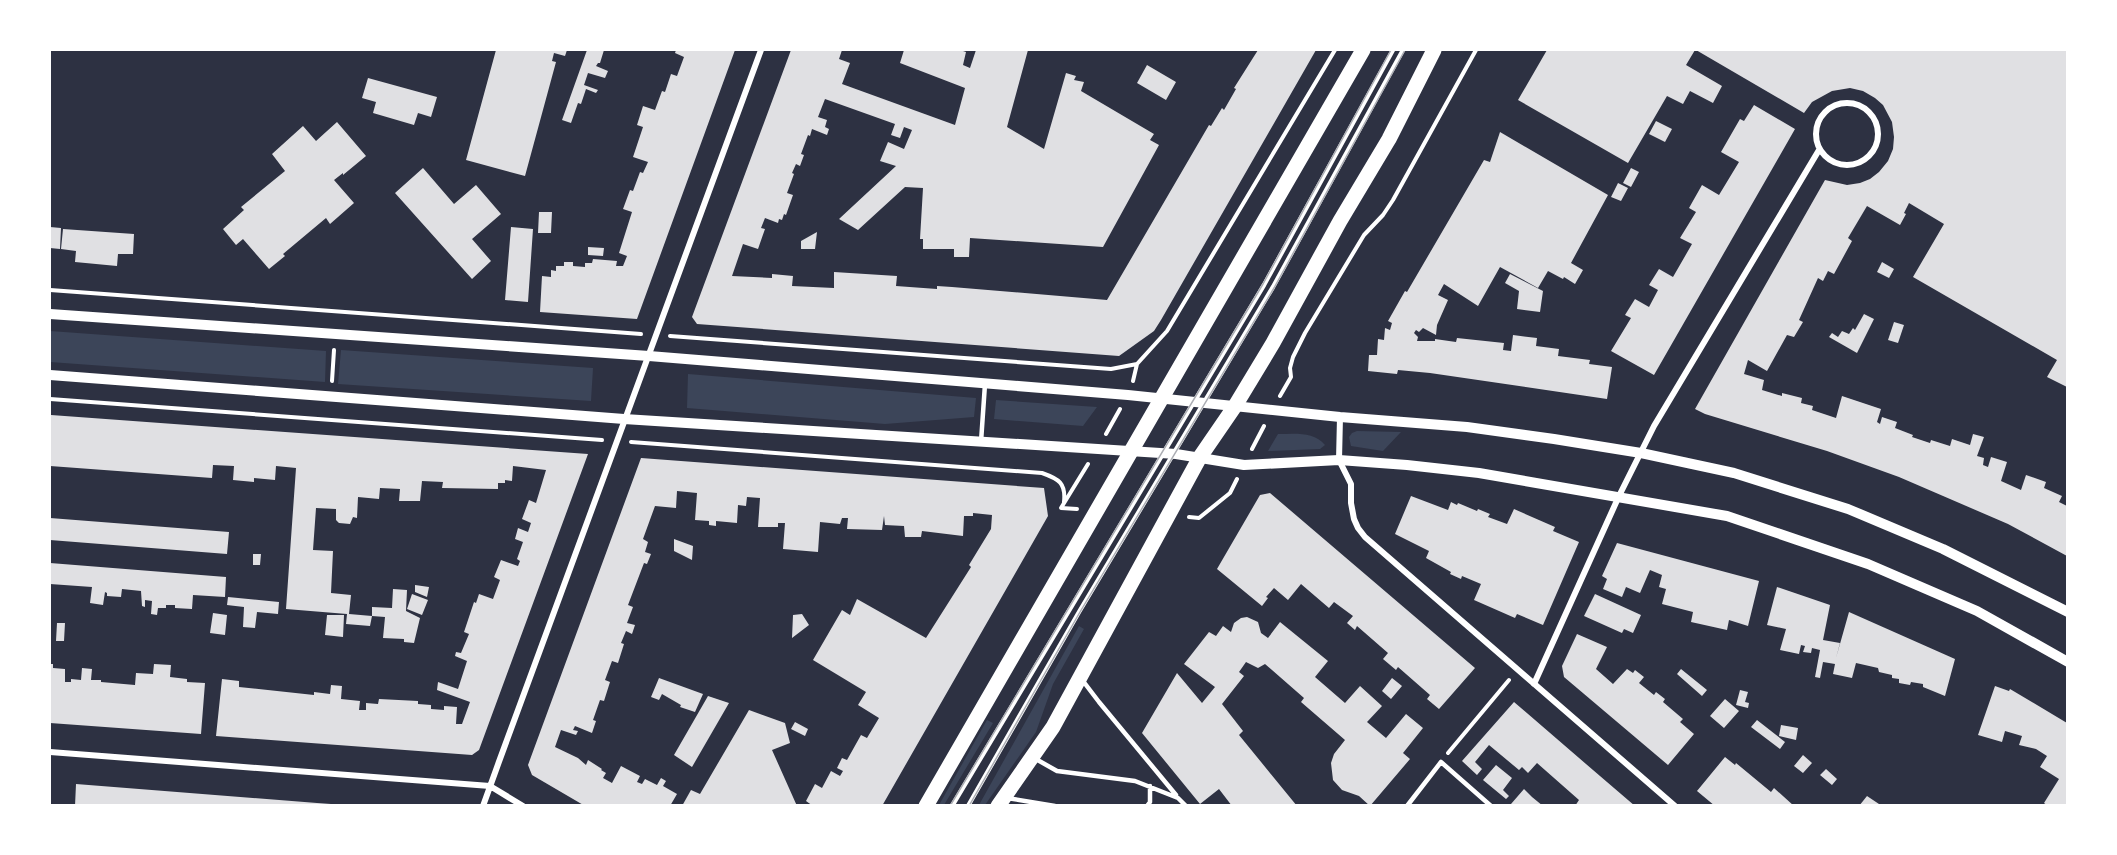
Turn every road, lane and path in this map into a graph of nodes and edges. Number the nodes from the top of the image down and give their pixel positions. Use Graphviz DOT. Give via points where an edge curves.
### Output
graph roads {
  1 [pos="761,50"];
  2 [pos="1335,50"];
  3 [pos="1363,50"];
  4 [pos="1393,50"];
  5 [pos="1403,50"];
  6 [pos="1434,50"];
  7 [pos="1476,50"];
  8 [pos="1819,150"];
  9 [pos="50,290"];
  10 [pos="50,315"];
  11 [pos="335,334"];
  12 [pos="656,335"];
  13 [pos="649,356"];
  14 [pos="50,375"];
  15 [pos="985,383"];
  16 [pos="331,396"];
  17 [pos="1162,398"];
  18 [pos="50,399"];
  19 [pos="1200,402"];
  20 [pos="1235,406"];
  21 [pos="1272,409"];
  22 [pos="1340,417"];
  23 [pos="624,419"];
  24 [pos="615,441"];
  25 [pos="981,442"];
  26 [pos="1131,452"];
  27 [pos="1641,453"];
  28 [pos="1169,454"];
  29 [pos="1200,457"];
  30 [pos="1339,460"];
  31 [pos="1619,496"];
  32 [pos="1064,502"];
  33 [pos="2067,612"];
  34 [pos="2067,662"];
  35 [pos="1517,670"];
  36 [pos="1081,677"];
  37 [pos="1534,684"];
  38 [pos="50,752"];
  39 [pos="1032,757"];
  40 [pos="1441,762"];
  41 [pos="490,786"];
  42 [pos="1150,786"];
  43 [pos="1178,798"];
  44 [pos="1002,801"];
  45 [pos="483,806"];
  46 [pos="523,806"];
  47 [pos="926,806"];
  48 [pos="952,806"];
  49 [pos="968,806"];
  50 [pos="1055,806"];
  51 [pos="1147,806"];
  52 [pos="1186,806"];
  53 [pos="1407,806"];
  54 [pos="1491,806"];
  55 [pos="1675,806"];
  1 -- 12 [label="street"];
  2 -- 12 [label="path" via="1167,331 1137,364 1111,369"];
  3 -- 17 [label="main road"];
  4 -- 19 [label="lane"];
  5 -- 19 [label="lane" via="1273,287"];
  6 -- 20 [label="main road" via="1389,139"];
  7 -- 21 [label="path" via="1393,200 1364,235 1305,333 1293,357 1291,377"];
  8 -- 8 [label="street" via="1829,160 1856,165 1868,158 1876,146 1879,132 1875,119 1865,108 1852,103 1838,104 1825,111 1817,123"];
  8 -- 27 [label="street"];
  9 -- 12 [label="path"];
  10 -- 11 [label="street"];
  11 -- 13 [label="street"];
  11 -- 16 [label="path"];
  12 -- 13 [label="street"];
  13 -- 15 [label="street"];
  13 -- 23 [label="street"];
  14 -- 16 [label="street"];
  15 -- 17 [label="street"];
  15 -- 25 [label="lane"];
  16 -- 23 [label="street"];
  17 -- 19 [label="street"];
  17 -- 26 [label="main road"];
  18 -- 24 [label="path"];
  19 -- 20 [label="street"];
  19 -- 28 [label="lane"];
  19 -- 28 [label="lane"];
  20 -- 21 [label="street"];
  20 -- 29 [label="main road"];
  21 -- 22 [label="street"];
  22 -- 27 [label="street" via="1467,427"];
  22 -- 30 [label="street"];
  23 -- 24 [label="street"];
  23 -- 25 [label="street"];
  24 -- 32 [label="path" via="1042,473 1063,485"];
  24 -- 41 [label="street"];
  25 -- 26 [label="street"];
  26 -- 28 [label="street"];
  26 -- 47 [label="main road"];
  27 -- 31 [label="street"];
  27 -- 33 [label="street" via="1734,473 1848,510 1943,549"];
  28 -- 29 [label="street"];
  28 -- 48 [label="lane"];
  28 -- 49 [label="lane"];
  29 -- 30 [label="street" via="1244,465"];
  29 -- 36 [label="main road"];
  30 -- 31 [label="street" via="1479,473"];
  30 -- 35 [label="street" via="1351,484 1354,519 1365,537"];
  31 -- 34 [label="street" via="1727,516 1868,564 1977,611"];
  31 -- 37 [label="street"];
  35 -- 37 [label="street"];
  35 -- 40 [label="path"];
  36 -- 39 [label="main road"];
  36 -- 43 [label="lane"];
  37 -- 55 [label="street"];
  38 -- 41 [label="street"];
  39 -- 42 [label="lane" via="1057,771"];
  39 -- 44 [label="main road"];
  40 -- 53 [label="lane"];
  40 -- 54 [label="lane"];
  41 -- 45 [label="street"];
  41 -- 46 [label="street"];
  42 -- 43 [label="lane"];
  42 -- 51 [label="lane"];
  43 -- 52 [label="lane"];
  44 -- 50 [label="lane"];
}
